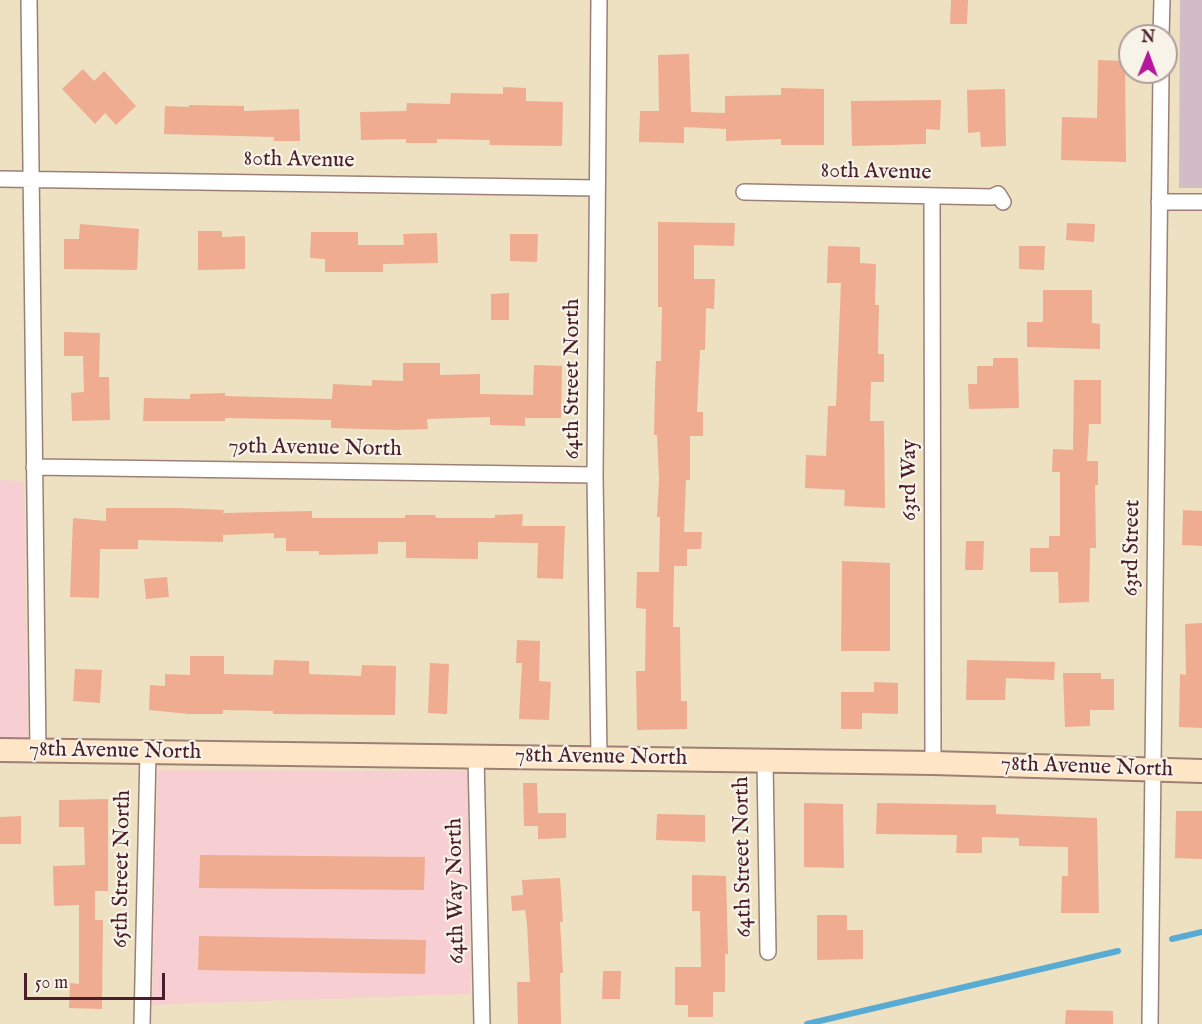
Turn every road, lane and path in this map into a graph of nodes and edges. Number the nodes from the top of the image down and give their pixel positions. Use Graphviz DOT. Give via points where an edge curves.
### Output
graph roads {
  1 [pos="29,0"];
  2 [pos="599,0"];
  3 [pos="1162,0"];
  4 [pos="1161,24"];
  5 [pos="1161,84"];
  6 [pos="0,179"];
  7 [pos="30,180"];
  8 [pos="597,188"];
  9 [pos="744,192"];
  10 [pos="932,197"];
  11 [pos="1003,202"];
  12 [pos="1159,202"];
  13 [pos="1202,202"];
  14 [pos="34,467"];
  15 [pos="595,475"];
  16 [pos="0,750"];
  17 [pos="38,750"];
  18 [pos="148,752"];
  19 [pos="476,757"];
  20 [pos="599,758"];
  21 [pos="765,761"];
  22 [pos="933,763"];
  23 [pos="1153,770"];
  24 [pos="1202,771"];
  25 [pos="768,952"];
  26 [pos="142,1024"];
  27 [pos="482,1024"];
  28 [pos="1150,1024"];
  1 -- 7 [label="street"];
  2 -- 8 [label="street, 64th Street North"];
  3 -- 4 [label="street"];
  5 -- 12 [label="street, 63rd Street"];
  6 -- 7 [label="street, 80th Avenue"];
  7 -- 8 [label="street, 80th Avenue"];
  7 -- 14 [label="street"];
  8 -- 15 [label="street, 64th Street North"];
  9 -- 10 [label="street, 80th Avenue"];
  10 -- 11 [label="street, 80th Avenue" via="998,194"];
  10 -- 22 [label="street, 63rd Way"];
  12 -- 13 [label="street"];
  12 -- 23 [label="street, 63rd Street"];
  14 -- 15 [label="street, 79th Avenue North"];
  14 -- 17 [label="street"];
  15 -- 20 [label="street, 64th Street North"];
  16 -- 17 [label="street, 78th Avenue North"];
  17 -- 18 [label="street, 78th Avenue North"];
  18 -- 19 [label="street, 78th Avenue North"];
  18 -- 26 [label="street, 65th Street North"];
  19 -- 20 [label="street, 78th Avenue North"];
  19 -- 27 [label="street, 64th Way North"];
  20 -- 21 [label="street, 78th Avenue North"];
  21 -- 22 [label="street, 78th Avenue North"];
  21 -- 25 [label="street, 64th Street North"];
  22 -- 23 [label="street, 78th Avenue North"];
  23 -- 24 [label="street, 78th Avenue North"];
  23 -- 28 [label="street, 63rd Street"];
}
